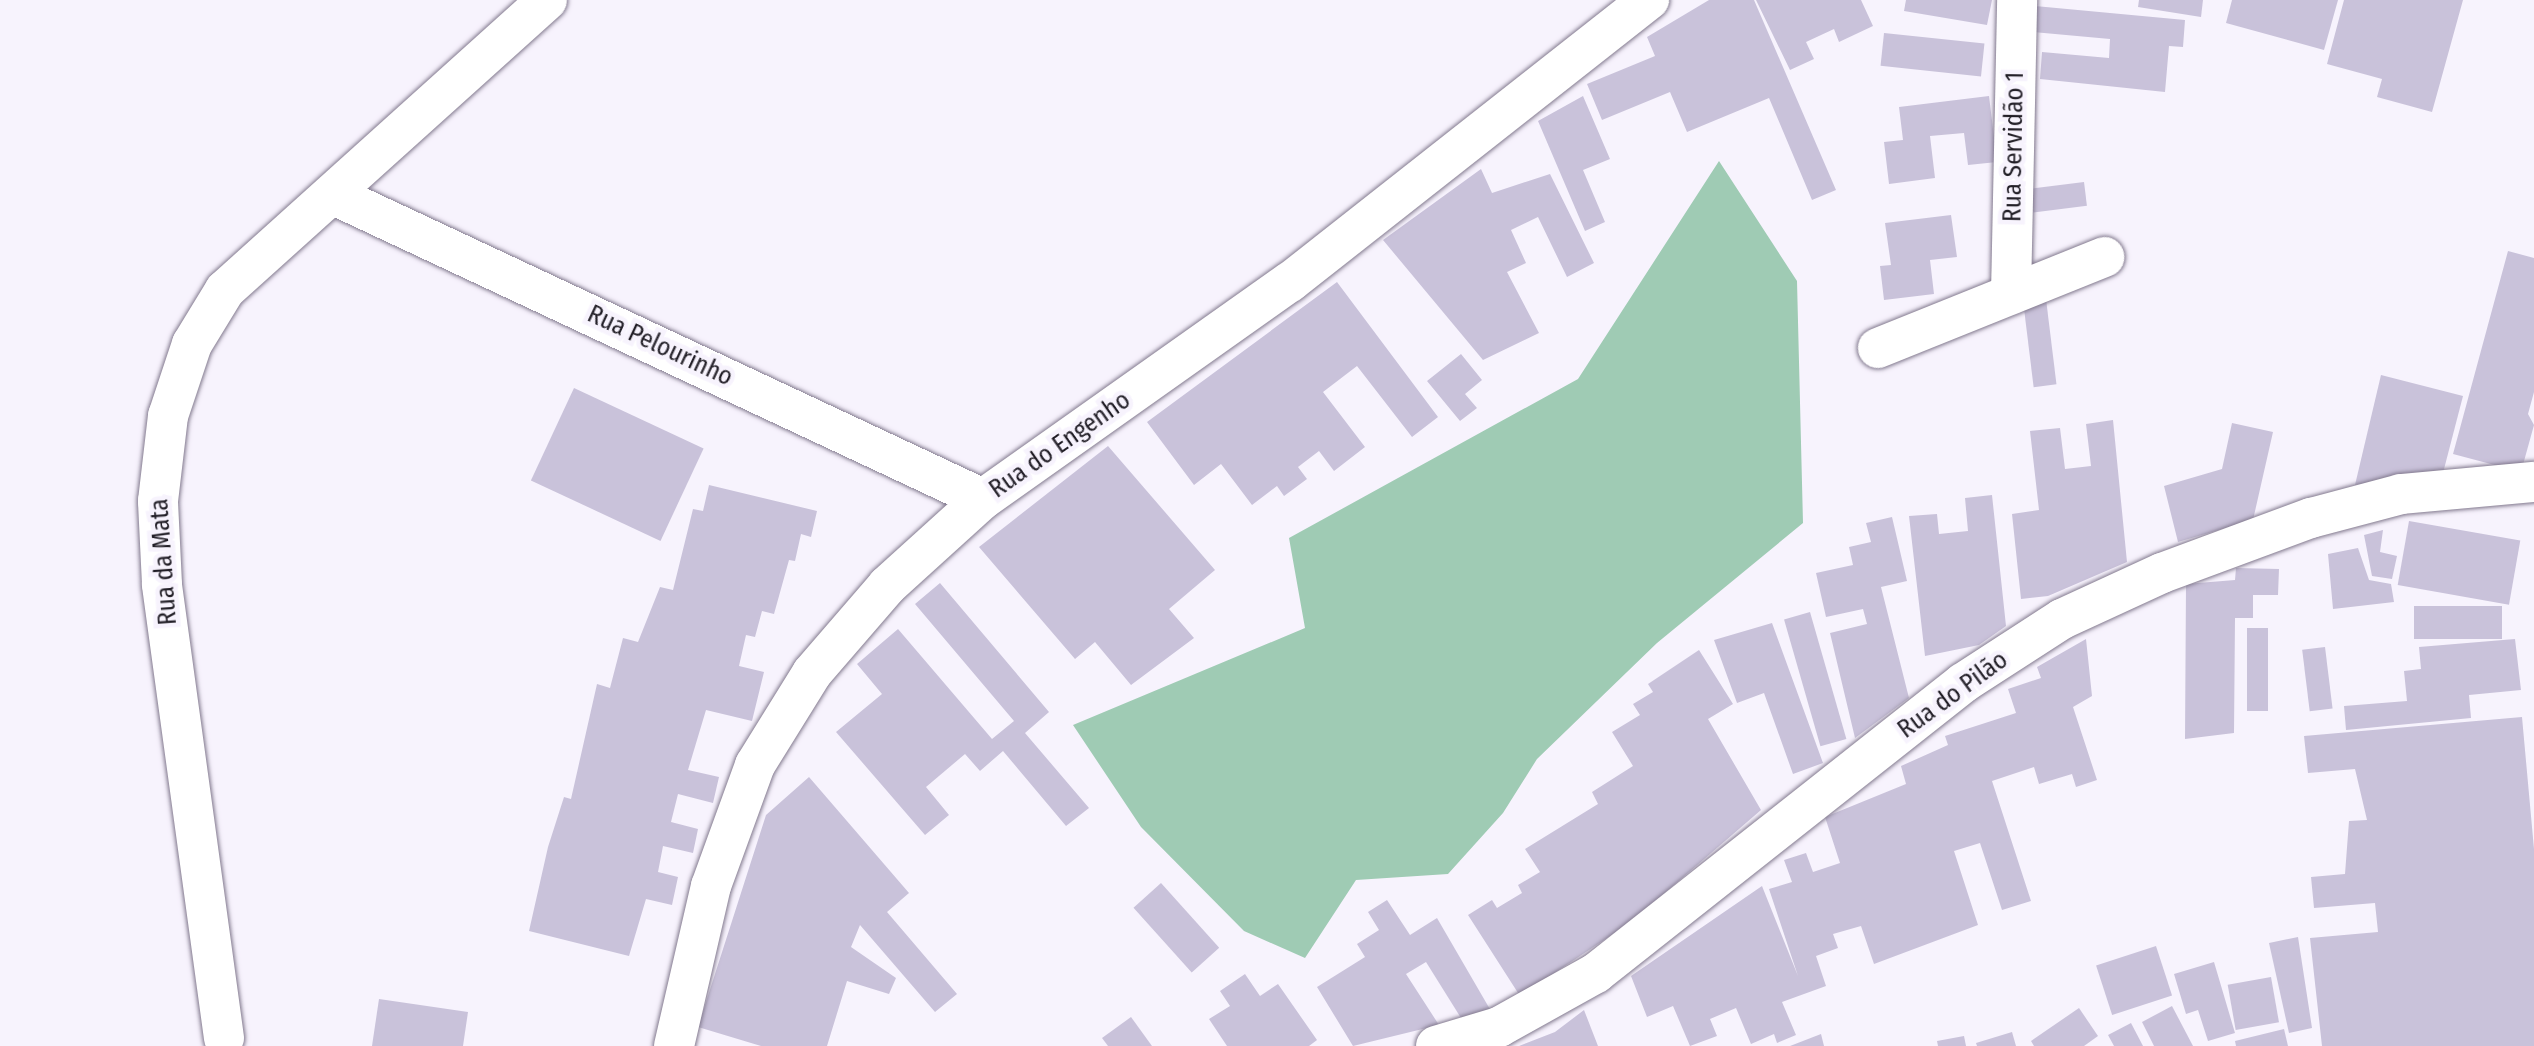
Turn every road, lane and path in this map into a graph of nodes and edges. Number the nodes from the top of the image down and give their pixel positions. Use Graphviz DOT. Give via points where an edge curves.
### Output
graph roads {
  1 [pos="547,0"];
  2 [pos="2016,0"];
  3 [pos="1635,5"];
  4 [pos="336,196"];
  5 [pos="2104,257"];
  6 [pos="2011,294"];
  7 [pos="1878,348"];
  8 [pos="2534,482"];
  9 [pos="982,499"];
  10 [pos="224,1038"];
  11 [pos="674,1046"];
  12 [pos="1436,1046"];
  1 -- 4 [label="street, Rua da Mata"];
  2 -- 6 [label="street, Rua Servidão 1"];
  3 -- 9 [label="street, Rua do Engenho" via="1290,282"];
  4 -- 9 [label="street, Rua Pelourinho"];
  4 -- 10 [label="street, Rua da Mata" via="270,244 225,290 192,344 168,416 158,501 162,584"];
  5 -- 6 [label="street"];
  6 -- 7 [label="street"];
  8 -- 12 [label="street, Rua do Pilão" via="2400,494 2312,518 2062,618 1964,682 1596,973 1499,1027"];
  9 -- 11 [label="street, Rua do Engenho" via="887,586 812,673 756,765 711,886"];
}
